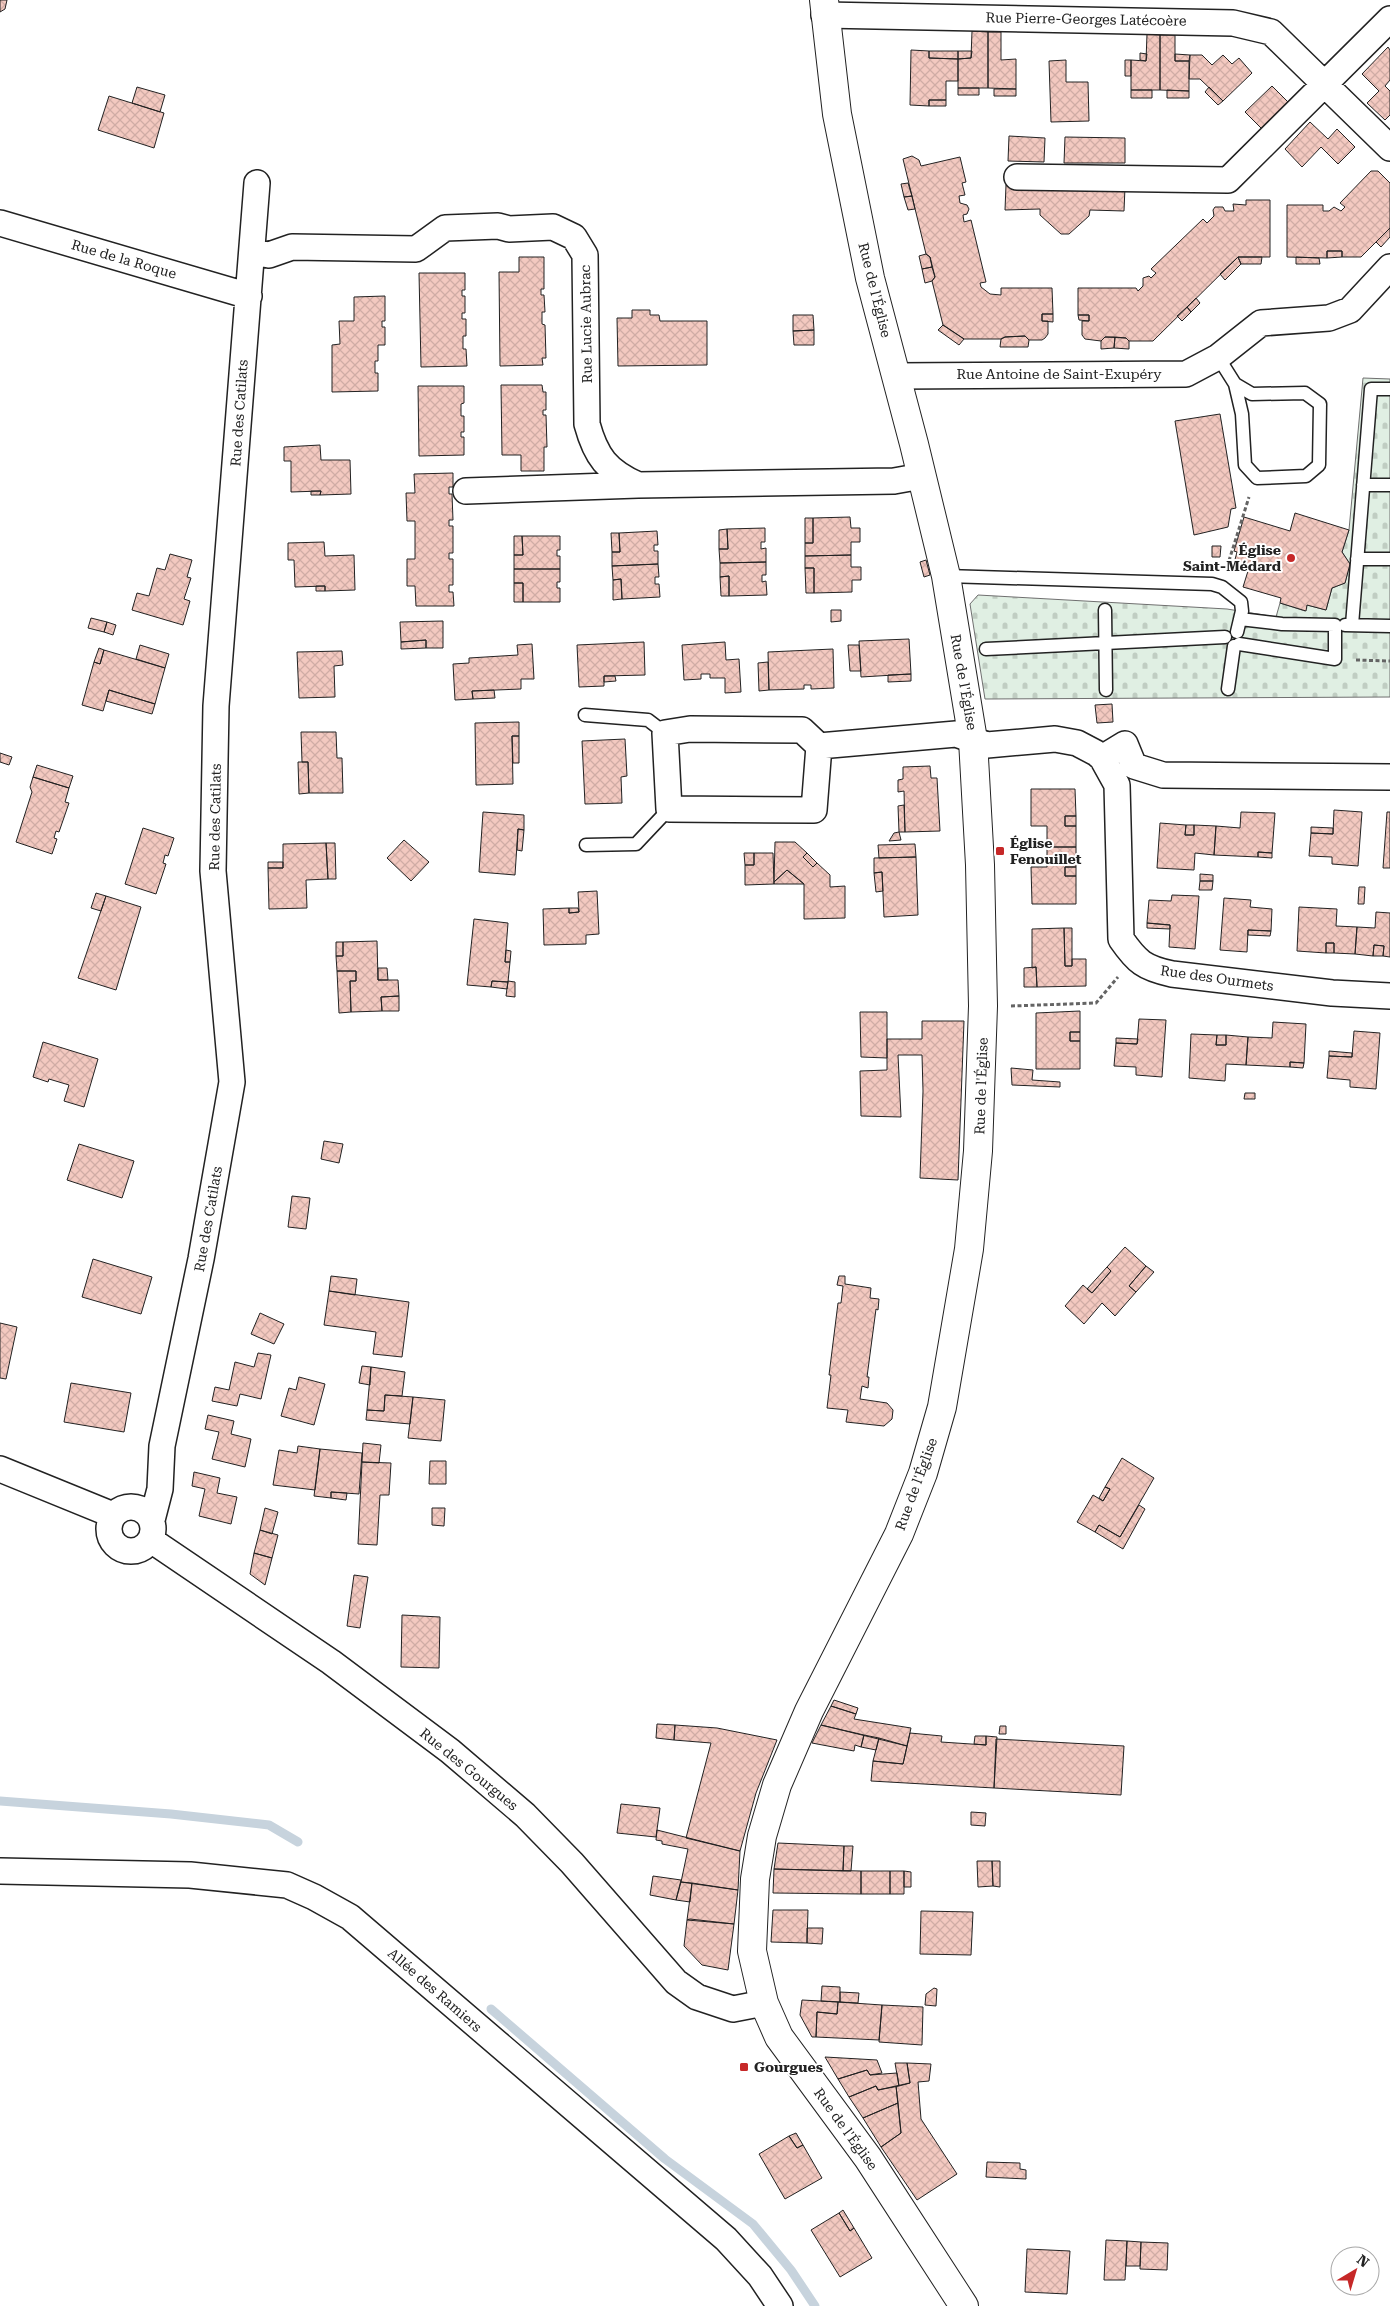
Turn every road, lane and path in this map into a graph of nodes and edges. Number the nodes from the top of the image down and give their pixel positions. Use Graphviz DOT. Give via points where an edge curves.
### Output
graph roads {
  1 [pos="824,7"];
  2 [pos="1390,18"];
  3 [pos="1326,84"];
  4 [pos="1390,148"];
  5 [pos="1017,177"];
  6 [pos="257,183"];
  7 [pos="0,223"];
  8 [pos="252,252"];
  9 [pos="1390,267"];
  10 [pos="248,296"];
  11 [pos="1218,357"];
  12 [pos="897,376"];
  13 [pos="1235,384"];
  14 [pos="1390,389"];
  15 [pos="922,476"];
  16 [pos="1257,478"];
  17 [pos="638,485"];
  18 [pos="1363,485"];
  19 [pos="1390,485"];
  20 [pos="466,491"];
  21 [pos="1390,559"];
  22 [pos="1357,560"];
  23 [pos="946,576"];
  24 [pos="1212,584"];
  25 [pos="1105,610"];
  26 [pos="1335,625"];
  27 [pos="1352,625"];
  28 [pos="1390,626"];
  29 [pos="1235,635"];
  30 [pos="1106,643"];
  31 [pos="986,649"];
  32 [pos="1335,659"];
  33 [pos="1390,661"];
  34 [pos="1228,688"];
  35 [pos="1106,690"];
  36 [pos="585,715"];
  37 [pos="665,733"];
  38 [pos="973,740"];
  39 [pos="819,746"];
  40 [pos="1102,758"];
  41 [pos="1390,777"];
  42 [pos="669,809"];
  43 [pos="586,845"];
  44 [pos="1134,958"];
  45 [pos="1390,996"];
  46 [pos="983,1006"];
  47 [pos="162,1446"];
  48 [pos="0,1469"];
  49 [pos="122,1510"];
  50 [pos="152,1530"];
  51 [pos="0,1871"];
  52 [pos="764,2003"];
  53 [pos="780,2306"];
  54 [pos="964,2306"];
  1 -- 3 [label="street, Rue Pierre-Georges Latécoère" via="1234,23 1271,32"];
  1 -- 12 [label="main road, Rue de l'Église" via="838,114 870,278"];
  2 -- 3 [label="street"];
  3 -- 4 [label="street, Rue Pierre-Georges Latécoère"];
  3 -- 5 [label="street" via="1228,180"];
  6 -- 8 [label="street, Rue des Catilats"];
  7 -- 10 [label="street, Rue de la Roque"];
  8 -- 10 [label="street, Rue des Catilats"];
  8 -- 17 [label="street, Rue Lucie Aubrac" via="269,256 292,247 416,250 445,228 553,227 574,237 585,255 587,424 600,457 617,475"];
  9 -- 11 [label="street, Rue Antoine de Saint-Exupéry" via="1350,310 1329,318 1261,323"];
  10 -- 47 [label="street, Rue des Catilats" via="216,706 213,871 232,1082 201,1259"];
  11 -- 12 [label="street, Rue Antoine de Saint-Exupéry" via="1186,374"];
  11 -- 13 [label="lane"];
  12 -- 15 [label="main road, Rue de l'Église"];
  13 -- 16 [label="lane" via="1242,414 1245,465"];
  13 -- 16 [label="lane" via="1252,394 1305,393 1320,404 1319,465 1306,476"];
  14 -- 18 [label="lane" via="1371,389"];
  15 -- 17 [label="street, Rue Lucie Aubrac" via="894,482"];
  15 -- 23 [label="main road, Rue de l'Église"];
  16 -- 24 [label="path" via="1240,519 1227,567"];
  17 -- 20 [label="street, Rue Lucie Aubrac"];
  18 -- 19 [label="lane"];
  18 -- 22 [label="lane"];
  21 -- 22 [label="lane"];
  22 -- 27 [label="lane"];
  23 -- 24 [label="lane"];
  23 -- 38 [label="main road, Rue de l'Église"];
  24 -- 29 [label="lane" via="1233,593 1241,602"];
  25 -- 30 [label="lane"];
  26 -- 27 [label="lane"];
  26 -- 29 [label="lane" via="1282,624"];
  26 -- 32 [label="lane"];
  27 -- 28 [label="lane"];
  29 -- 30 [label="lane"];
  29 -- 32 [label="lane"];
  29 -- 34 [label="lane"];
  30 -- 31 [label="lane"];
  30 -- 35 [label="lane"];
  32 -- 33 [label="path"];
  36 -- 37 [label="lane" via="648,720"];
  37 -- 39 [label="street" via="690,729 802,730"];
  37 -- 42 [label="street"];
  38 -- 39 [label="street" via="956,734"];
  38 -- 40 [label="street" via="987,745 1055,739 1076,743"];
  38 -- 46 [label="main road, Rue de l'Église"];
  39 -- 42 [label="street" via="814,810"];
  40 -- 41 [label="street" via="1125,744 1134,766 1163,774"];
  40 -- 44 [label="street, Rue des Ourmets" via="1117,785 1121,938"];
  42 -- 43 [label="lane" via="636,844"];
  44 -- 45 [label="street, Rue des Ourmets" via="1155,970 1172,974 1332,993"];
  44 -- 46 [label="path" via="1096,1003"];
  46 -- 52 [label="main road, Rue de l'Église" via="978,1150 969,1249 942,1407 923,1474 899,1534 808,1711 777,1785 762,1836 752,1915 752,1951"];
  47 -- 49 [label="street, Rue des Catilats"];
  47 -- 50 [label="street, Rue des Catilats" via="160,1489"];
  48 -- 49 [label="street, Rue des Gourgues"];
  49 -- 50 [label="street, Rue des Gourgues" via="140,1508 147,1512"];
  49 -- 50 [label="street" via="109,1526 111,1538 119,1548 130,1551 142,1549"];
  50 -- 52 [label="street, Rue des Gourgues" via="450,1750 545,1835 676,1982 698,1997 733,2009"];
  51 -- 53 [label="street, Allée des Ramiers" via="190,1875 287,1885 350,1917 726,2239 760,2276"];
  52 -- 54 [label="main road, Rue de l'Église" via="779,2037 868,2158"];
}
